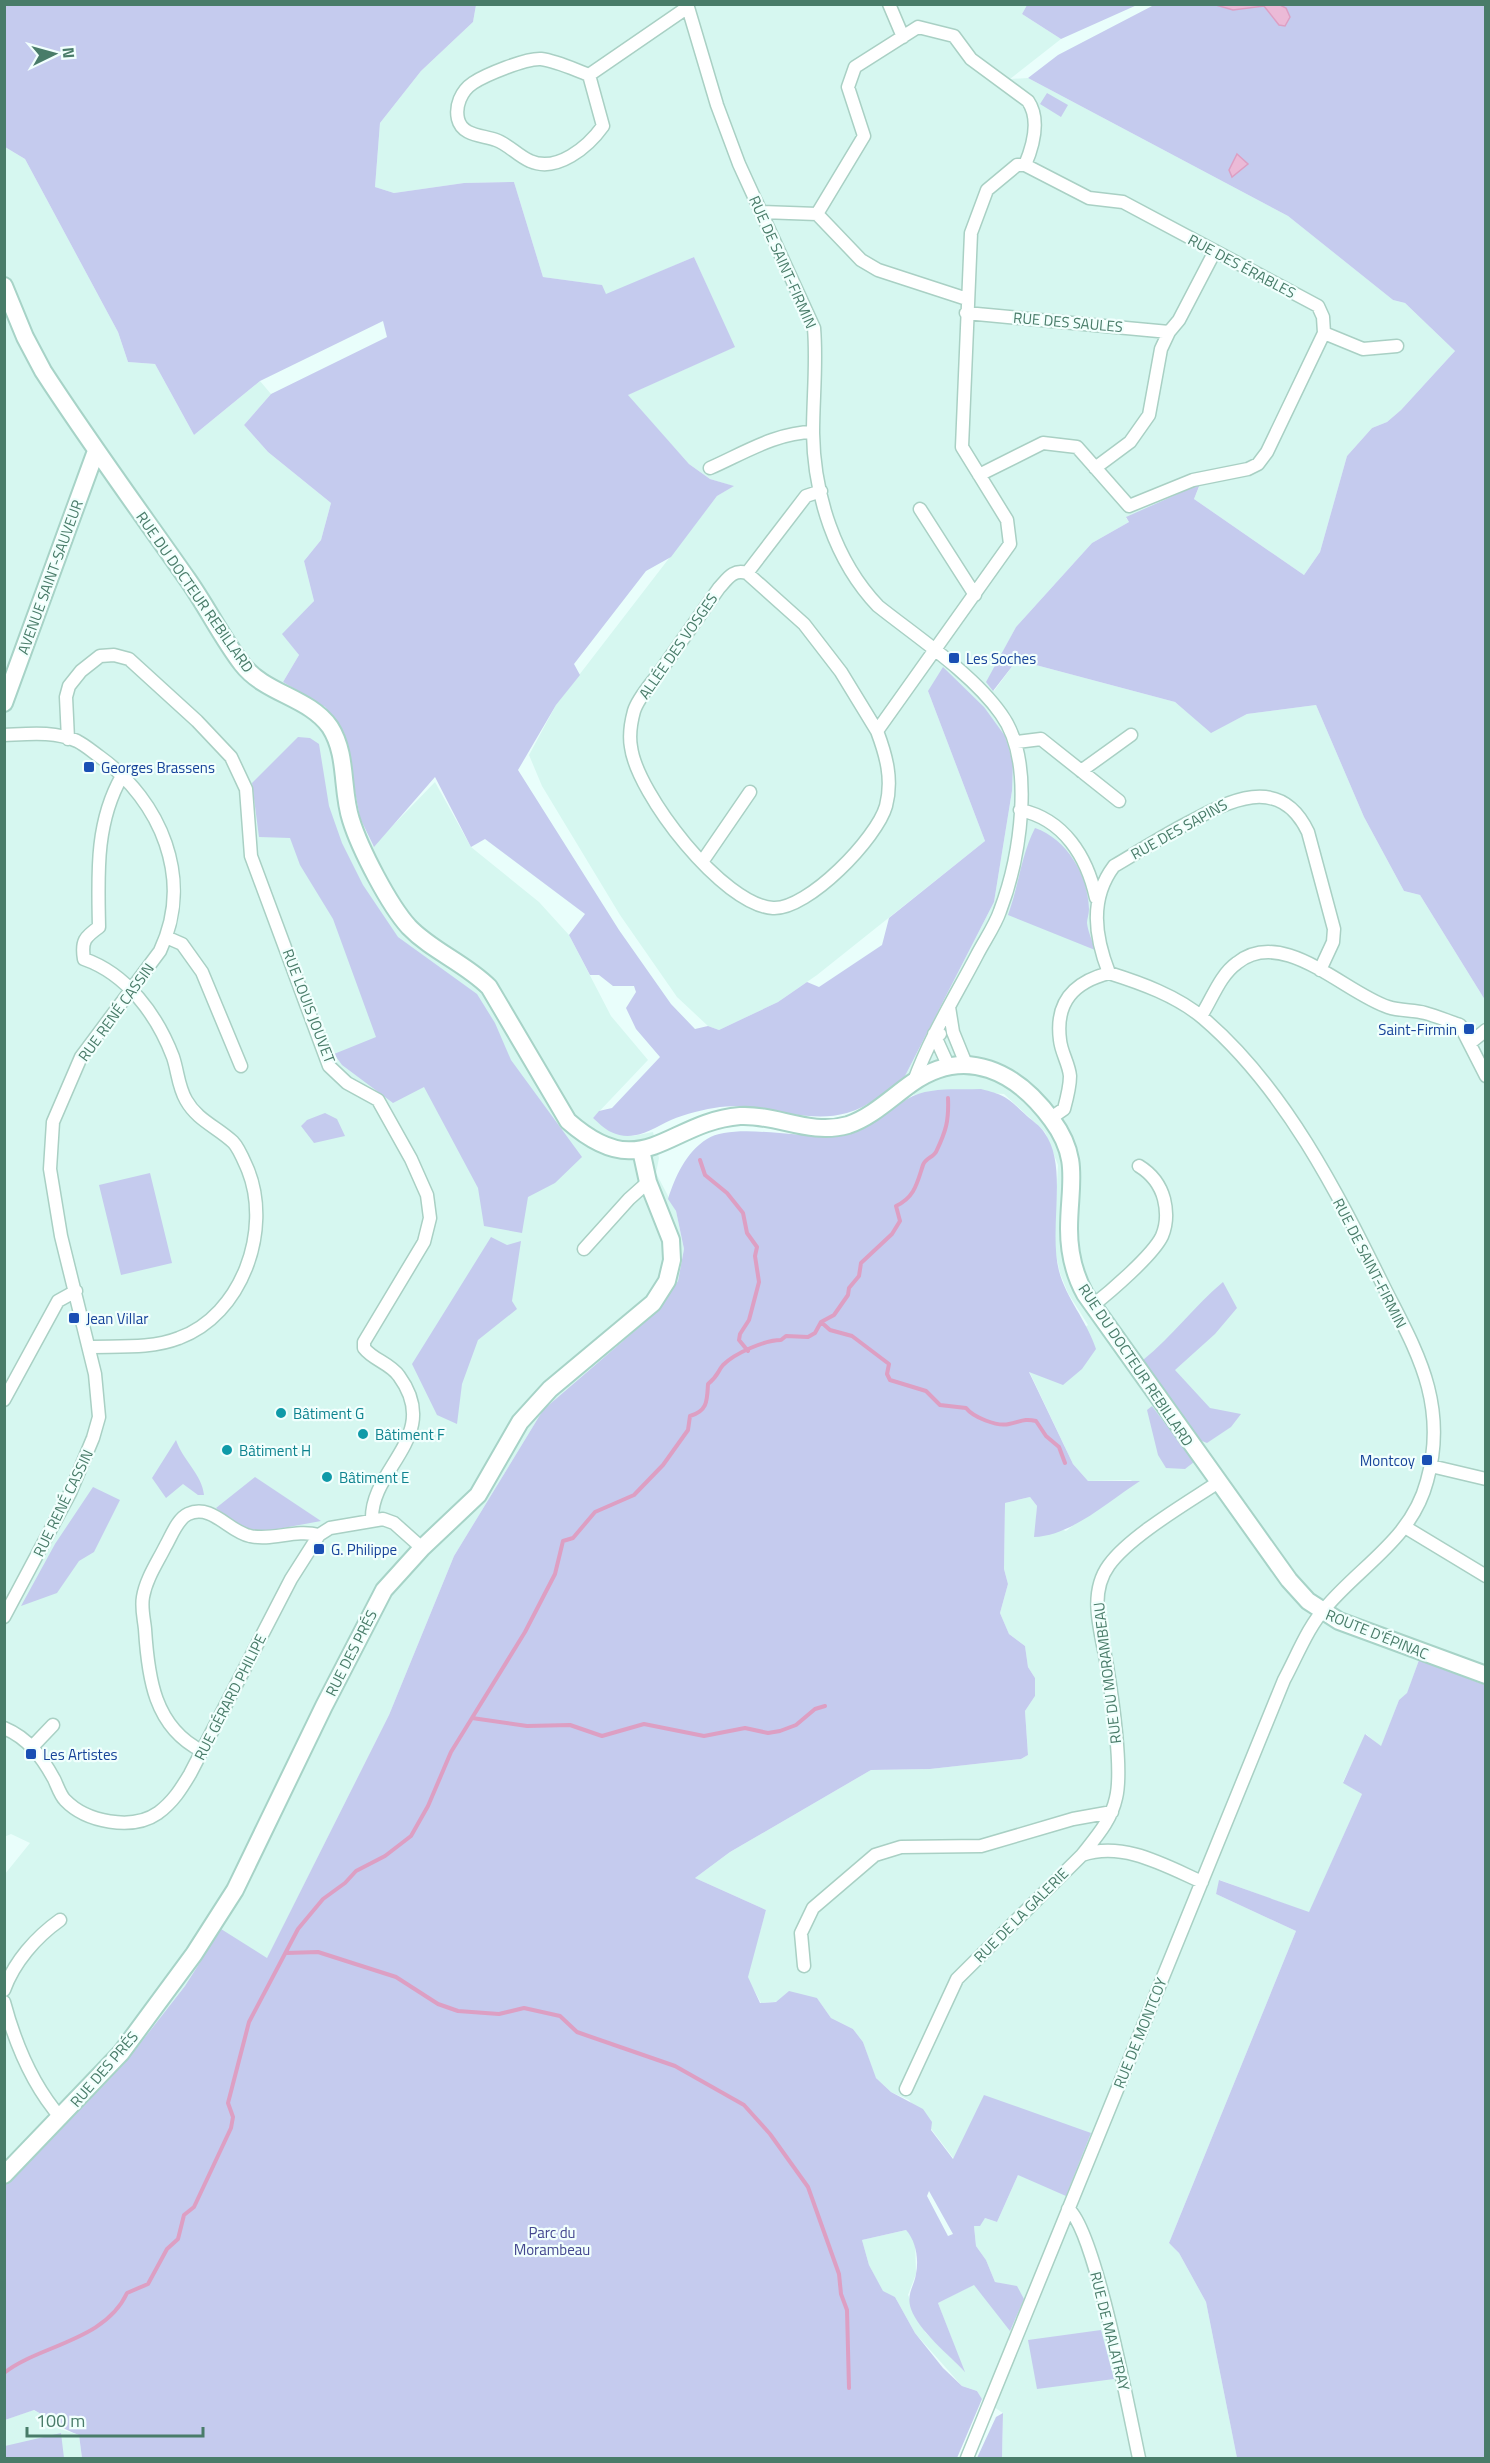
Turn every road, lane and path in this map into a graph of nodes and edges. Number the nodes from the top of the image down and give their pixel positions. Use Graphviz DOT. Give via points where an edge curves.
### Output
graph roads {
  1 [pos="889,4"];
  2 [pos="688,6"];
  3 [pos="903,37"];
  4 [pos="588,75"];
  5 [pos="1025,165"];
  6 [pos="761,212"];
  7 [pos="817,214"];
  8 [pos="1215,252"];
  9 [pos="4,286"];
  10 [pos="967,299"];
  11 [pos="966,313"];
  12 [pos="1169,332"];
  13 [pos="1324,333"];
  14 [pos="1397,346"];
  15 [pos="813,432"];
  16 [pos="96,450"];
  17 [pos="710,468"];
  18 [pos="1095,468"];
  19 [pos="979,475"];
  20 [pos="821,491"];
  21 [pos="920,508"];
  22 [pos="747,573"];
  23 [pos="975,595"];
  24 [pos="935,651"];
  25 [pos="4,703"];
  26 [pos="877,730"];
  27 [pos="4,735"];
  28 [pos="1131,735"];
  29 [pos="68,739"];
  30 [pos="1017,742"];
  31 [pos="1081,771"];
  32 [pos="122,776"];
  33 [pos="750,792"];
  34 [pos="1119,801"];
  35 [pos="1020,810"];
  36 [pos="702,862"];
  37 [pos="1096,900"];
  38 [pos="166,937"];
  39 [pos="1320,970"];
  40 [pos="1109,973"];
  41 [pos="132,991"];
  42 [pos="949,1007"];
  43 [pos="1201,1016"];
  44 [pos="1485,1030"];
  45 [pos="953,1032"];
  46 [pos="934,1034"];
  47 [pos="1470,1043"];
  48 [pos="966,1064"];
  49 [pos="948,1065"];
  50 [pos="242,1066"];
  51 [pos="1485,1076"];
  52 [pos="914,1081"];
  53 [pos="1051,1118"];
  54 [pos="641,1150"];
  55 [pos="1139,1166"];
  56 [pos="648,1182"];
  57 [pos="584,1249"];
  58 [pos="76,1291"];
  59 [pos="1092,1306"];
  60 [pos="89,1347"];
  61 [pos="4,1400"];
  62 [pos="1431,1466"];
  63 [pos="1485,1479"];
  64 [pos="1217,1483"];
  65 [pos="372,1520"];
  66 [pos="1405,1527"];
  67 [pos="318,1535"];
  68 [pos="1261,1543"];
  69 [pos="422,1548"];
  70 [pos="1485,1576"];
  71 [pos="1322,1612"];
  72 [pos="4,1617"];
  73 [pos="1485,1675"];
  74 [pos="53,1725"];
  75 [pos="4,1728"];
  76 [pos="32,1747"];
  77 [pos="202,1751"];
  78 [pos="1112,1812"];
  79 [pos="1082,1856"];
  80 [pos="1202,1882"];
  81 [pos="60,1920"];
  82 [pos="804,1966"];
  83 [pos="4,1990"];
  84 [pos="4,2002"];
  85 [pos="906,2089"];
  86 [pos="61,2118"];
  87 [pos="4,2175"];
  88 [pos="1068,2209"];
  89 [pos="967,2458"];
  90 [pos="1138,2458"];
  1 -- 3 [label="street"];
  2 -- 4 [label="street, RUE DE SAINT-FIRMIN"];
  2 -- 6 [label="street, RUE DE SAINT-FIRMIN" via="717,105"];
  3 -- 5 [label="street" via="918,27 954,36 971,59 1028,101 1035,110 1035,122 1032,149"];
  3 -- 7 [label="street" via="855,67 848,87 864,136"];
  4 -- 4 [label="street" via="540,59 522,62 473,83 456,107 458,121 469,132 498,140 530,161 545,165 565,159 594,138 603,126"];
  5 -- 8 [label="street, RUE DES ÉRABLES" via="1089,198 1123,202"];
  5 -- 10 [label="street" via="1017,165 987,190 971,233"];
  6 -- 7 [label="street"];
  6 -- 15 [label="street, RUE DE SAINT-FIRMIN" via="814,328"];
  7 -- 10 [label="street" via="861,260 878,270"];
  8 -- 12 [label="street"];
  8 -- 13 [label="street, RUE DES ÉRABLES" via="1318,306"];
  9 -- 16 [label="main road, RUE DU DOCTEUR REBILLARD" via="43,371"];
  10 -- 11 [label="street"];
  11 -- 12 [label="street, RUE DES SAULES"];
  11 -- 19 [label="street" via="962,447"];
  12 -- 18 [label="street" via="1161,349 1149,415 1130,442"];
  13 -- 14 [label="street" via="1363,349"];
  13 -- 18 [label="street" via="1267,453 1258,464 1193,480 1129,506"];
  15 -- 17 [label="street" via="780,437"];
  15 -- 20 [label="street, RUE DE SAINT-FIRMIN"];
  16 -- 25 [label="main road, AVENUE SAINT-SAUVEUR"];
  16 -- 54 [label="main road, RUE DU DOCTEUR REBILLARD" via="243,665 259,681 313,710 329,727 338,745 350,817 363,854 409,926 489,987 568,1121 586,1137 612,1150"];
  18 -- 19 [label="street" via="1077,447 1043,443"];
  19 -- 23 [label="street" via="1007,520 1010,543"];
  20 -- 22 [label="street, ALLÉE DES VOSGES" via="806,496"];
  20 -- 24 [label="street, RUE DE SAINT-FIRMIN" via="843,560 864,592"];
  21 -- 23 [label="street"];
  22 -- 26 [label="street, ALLÉE DES VOSGES" via="804,624 841,672"];
  22 -- 36 [label="street, ALLÉE DES VOSGES" via="732,574 720,588 635,708 631,728 630,748 650,794"];
  23 -- 24 [label="street"];
  24 -- 26 [label="street"];
  24 -- 30 [label="street, RUE DE SAINT-FIRMIN" via="986,695"];
  26 -- 36 [label="street, ALLÉE DES VOSGES" via="890,784 881,820 874,834 837,871 799,901 774,908 759,906"];
  27 -- 29 [label="street, RUE RENÉ CASSIN" via="52,734"];
  28 -- 31 [label="street"];
  29 -- 32 [label="street, RUE RENÉ CASSIN" via="78,742"];
  29 -- 65 [label="street, RUE LOUIS JOUVET" via="69,686 100,656 114,655 129,659 231,757 246,789 251,856 329,1066 347,1083 378,1100 396,1128 427,1196 430,1218 424,1242 364,1342 368,1353 399,1375 412,1402 414,1420 372,1506"];
  30 -- 31 [label="street" via="1041,739"];
  30 -- 35 [label="street, RUE DE SAINT-FIRMIN" via="1023,786"];
  31 -- 34 [label="street"];
  32 -- 38 [label="street, RUE RENÉ CASSIN" via="142,795 163,834 172,881"];
  32 -- 41 [label="street" via="110,796 103,827 98,867 99,927 85,937 82,945 84,959 104,966"];
  33 -- 36 [label="street"];
  35 -- 37 [label="street" via="1044,818 1070,839 1092,876"];
  35 -- 42 [label="street, RUE DE SAINT-FIRMIN" via="1000,912"];
  37 -- 39 [label="street, RUE DES SAPINS" via="1102,882 1114,866 1157,839 1232,800 1269,798 1291,809 1303,820 1308,832 1334,929 1333,942"];
  37 -- 40 [label="street" via="1101,952"];
  38 -- 41 [label="street, RUE RENÉ CASSIN"];
  38 -- 50 [label="street" via="182,944 202,972"];
  39 -- 43 [label="street" via="1281,953 1249,956 1224,975"];
  39 -- 47 [label="street" via="1388,1007 1427,1013 1460,1025"];
  40 -- 43 [label="street, RUE DE SAINT-FIRMIN" via="1145,984"];
  40 -- 53 [label="street" via="1089,978 1073,990 1062,1009 1060,1040 1070,1075 1069,1088 1065,1108"];
  41 -- 58 [label="street, RUE RENÉ CASSIN" via="81,1057 53,1122 50,1169 61,1236"];
  41 -- 60 [label="street" via="159,1027 174,1059 179,1087 193,1112 234,1143 248,1171 256,1228 250,1261 232,1295 208,1323 179,1338 148,1345"];
  42 -- 45 [label="street"];
  42 -- 46 [label="street, RUE DE SAINT-FIRMIN"];
  43 -- 62 [label="street, RUE DE SAINT-FIRMIN" via="1242,1058 1294,1124 1372,1264 1428,1387 1435,1431"];
  44 -- 47 [label="street"];
  45 -- 46 [label="street"];
  45 -- 48 [label="street"];
  46 -- 49 [label="street"];
  46 -- 52 [label="street, RUE DE SAINT-FIRMIN"];
  47 -- 51 [label="street"];
  48 -- 49 [label="main road, RUE DU DOCTEUR REBILLARD"];
  48 -- 53 [label="main road, RUE DU DOCTEUR REBILLARD" via="1004,1076"];
  49 -- 52 [label="main road, RUE DU DOCTEUR REBILLARD"];
  52 -- 54 [label="main road, RUE DU DOCTEUR REBILLARD" via="848,1125 814,1129 741,1116"];
  53 -- 59 [label="main road, RUE DU DOCTEUR REBILLARD" via="1072,1162 1070,1246 1075,1271"];
  54 -- 56 [label="main road, RUE DES PRÉS"];
  55 -- 59 [label="street" via="1157,1183 1166,1209 1166,1224 1155,1245"];
  56 -- 57 [label="street"];
  56 -- 69 [label="main road, RUE DES PRÉS" via="671,1240 667,1281 638,1317 550,1389 520,1422 478,1495"];
  58 -- 60 [label="street, RUE RENÉ CASSIN"];
  58 -- 61 [label="street" via="58,1301"];
  59 -- 64 [label="main road, RUE DU DOCTEUR REBILLARD"];
  60 -- 72 [label="street, RUE RENÉ CASSIN" via="99,1401 93,1438 70,1493"];
  62 -- 63 [label="street"];
  62 -- 66 [label="street, RUE DE SAINT-FIRMIN" via="1422,1497"];
  64 -- 68 [label="main road, RUE DU DOCTEUR REBILLARD"];
  64 -- 78 [label="street, RUE DU MORAMBEAU" via="1125,1548 1109,1564 1099,1586 1098,1618 1108,1669 1118,1770"];
  65 -- 67 [label="street" via="330,1528"];
  65 -- 69 [label="street" via="394,1523"];
  66 -- 70 [label="street"];
  66 -- 71 [label="street, RUE DE SAINT-FIRMIN" via="1376,1561"];
  67 -- 77 [label="street, RUE GÉRARD PHILIPE"];
  67 -- 77 [label="street" via="304,1532 249,1536 208,1513 196,1512 185,1515 177,1525 155,1565 142,1600 153,1696 169,1723 189,1744"];
  68 -- 71 [label="main road, ROUTE D'ÉPINAC" via="1289,1580"];
  69 -- 86 [label="main road, RUE DES PRÉS" via="384,1590 235,1890 195,1954 121,2053"];
  71 -- 73 [label="main road, ROUTE D'ÉPINAC" via="1377,1637"];
  71 -- 80 [label="street, RUE DE MONTCOY" via="1284,1680"];
  74 -- 76 [label="street"];
  75 -- 76 [label="street, RUE GÉRARD PHILIPE" via="17,1733"];
  76 -- 77 [label="street, RUE GÉRARD PHILIPE" via="64,1799 90,1816 114,1822 133,1822 156,1815 174,1800"];
  78 -- 79 [label="street, RUE DU MORAMBEAU"];
  78 -- 82 [label="street" via="1073,1819 981,1846 901,1848 875,1855 813,1908 801,1934"];
  79 -- 80 [label="street, RUE DE LA GALERIE" via="1106,1849 1123,1851"];
  79 -- 85 [label="street, RUE DE LA GALERIE" via="957,1980"];
  80 -- 88 [label="street, RUE DE MONTCOY"];
  81 -- 83 [label="street" via="25,1953"];
  84 -- 86 [label="street" via="27,2064 46,2102"];
  86 -- 87 [label="main road, RUE DES PRÉS"];
  88 -- 89 [label="street, RUE DE MONTCOY"];
  88 -- 90 [label="street, RUE DE MALATRAY" via="1085,2238 1105,2307"];
}
